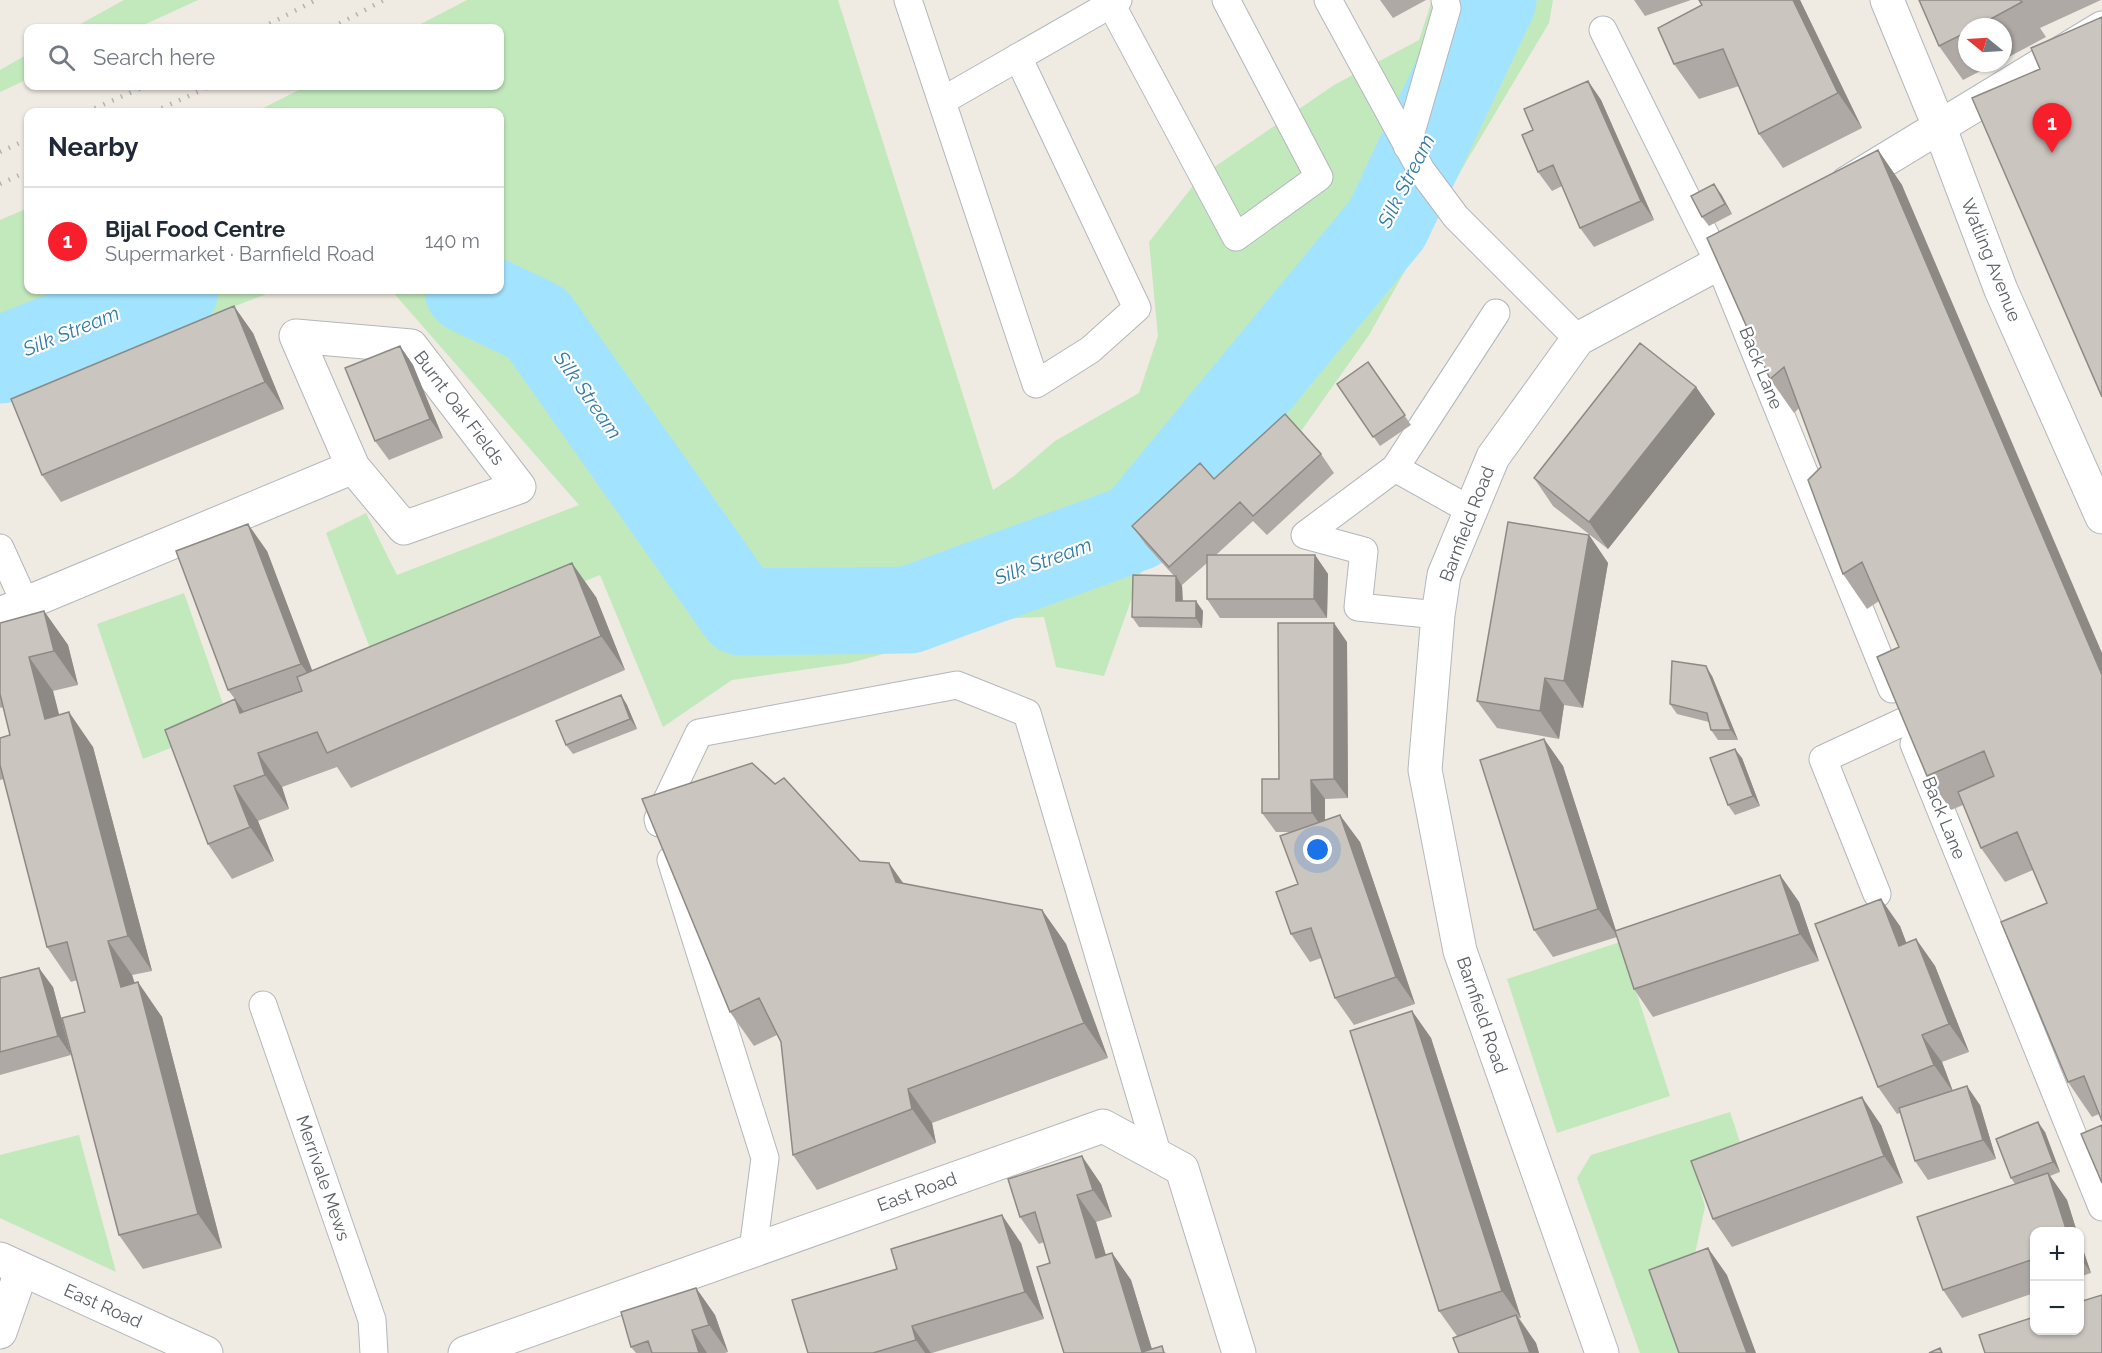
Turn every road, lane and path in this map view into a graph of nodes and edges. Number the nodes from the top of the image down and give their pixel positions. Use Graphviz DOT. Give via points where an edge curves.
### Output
graph roads {
  1 [pos="908,0"];
  2 [pos="1226,0"];
  3 [pos="1328,0"];
  4 [pos="1445,0"];
  5 [pos="1887,0"];
  6 [pos="1114,2"];
  7 [pos="2102,28"];
  8 [pos="1603,30"];
  9 [pos="1018,57"];
  10 [pos="942,101"];
  11 [pos="1939,126"];
  12 [pos="1407,146"];
  13 [pos="1819,201"];
  14 [pos="1779,225"];
  15 [pos="1719,263"];
  16 [pos="1496,313"];
  17 [pos="1578,339"];
  18 [pos="353,467"];
  19 [pos="1395,468"];
  20 [pos="1470,510"];
  21 [pos="2102,517"];
  22 [pos="0,548"];
  23 [pos="12,608"];
  24 [pos="1438,615"];
  25 [pos="1905,721"];
  26 [pos="1877,894"];
  27 [pos="263,1005"];
  28 [pos="1158,1156"];
  29 [pos="2102,1207"];
  30 [pos="753,1250"];
  31 [pos="11,1264"];
  32 [pos="0,1332"];
  33 [pos="206,1353"];
  34 [pos="374,1353"];
  35 [pos="465,1353"];
  36 [pos="1239,1353"];
  37 [pos="1602,1353"];
  1 -- 10 [label="lane"];
  2 -- 6 [label="lane" via="1319,177 1236,237"];
  3 -- 12 [label="lane"];
  4 -- 12 [label="lane" via="1447,8"];
  5 -- 11 [label="street, Watling Avenue"];
  6 -- 9 [label="lane"];
  7 -- 11 [label="street"];
  8 -- 15 [label="lane, Back Lane"];
  9 -- 10 [label="lane"];
  9 -- 10 [label="lane" via="1137,308 1090,350 1036,384"];
  11 -- 13 [label="street"];
  11 -- 21 [label="street, Watling Avenue" via="2001,290"];
  12 -- 17 [label="lane" via="1456,217"];
  14 -- 15 [label="street, Barnfield Road"];
  15 -- 17 [label="street, Barnfield Road"];
  15 -- 25 [label="lane, Back Lane"];
  16 -- 19 [label="lane"];
  17 -- 20 [label="street, Barnfield Road" via="1493,457"];
  18 -- 18 [label="street, Burnt Oak Fields" via="296,336 411,346 519,487 404,528"];
  18 -- 23 [label="street"];
  19 -- 20 [label="lane"];
  19 -- 24 [label="lane" via="1305,535 1364,551 1358,607"];
  20 -- 24 [label="street, Barnfield Road" via="1444,575"];
  22 -- 23 [label="lane"];
  24 -- 37 [label="street, Barnfield Road" via="1425,770 1460,951"];
  25 -- 26 [label="lane" via="1823,759"];
  25 -- 29 [label="lane, Back Lane"];
  27 -- 34 [label="lane, Merrivale Mews" via="372,1320"];
  28 -- 30 [label="street, East Road" via="1103,1126"];
  28 -- 30 [label="lane" via="1028,713 957,685 699,733 658,819 765,1158"];
  28 -- 36 [label="street, East Road" via="1182,1169"];
  30 -- 35 [label="street, East Road"];
  31 -- 32 [label="street"];
  31 -- 33 [label="street, East Road"];
}
